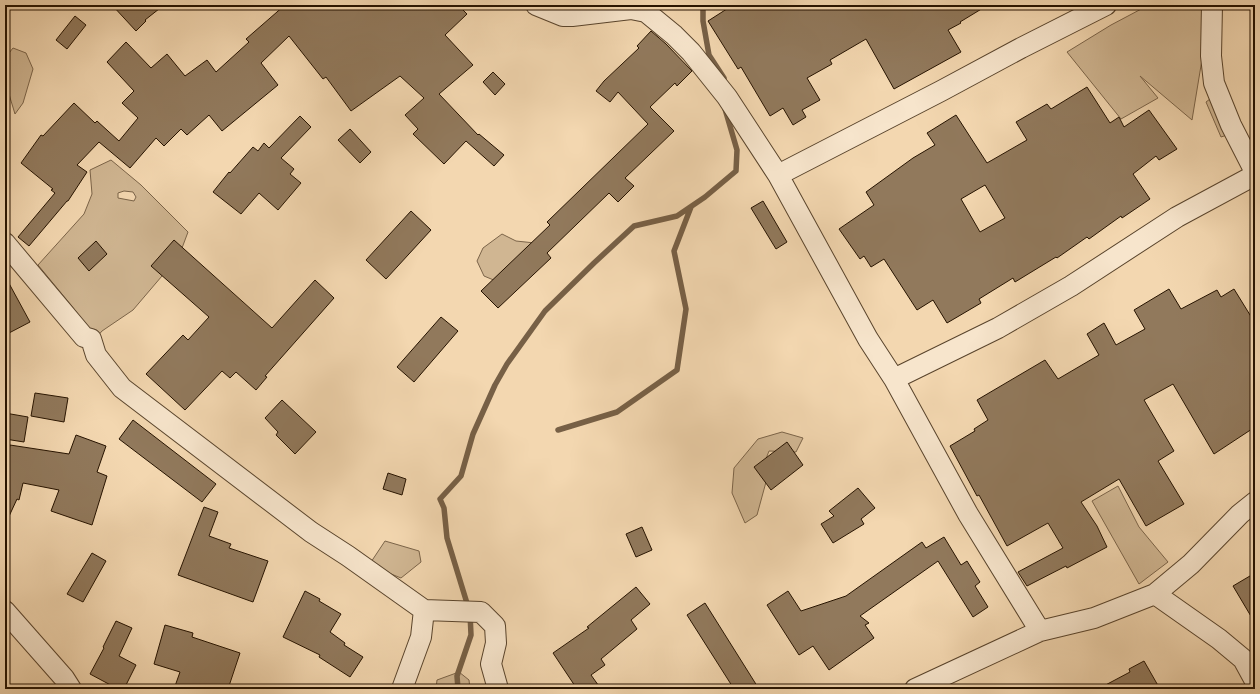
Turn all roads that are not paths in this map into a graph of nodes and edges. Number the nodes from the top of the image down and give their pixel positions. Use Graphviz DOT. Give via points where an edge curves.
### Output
graph roads {
  1 [pos="536,5"];
  2 [pos="1106,5"];
  3 [pos="1212,5"];
  4 [pos="649,8"];
  5 [pos="1255,172"];
  6 [pos="778,175"];
  7 [pos="1255,175"];
  8 [pos="5,242"];
  9 [pos="894,379"];
  10 [pos="1255,502"];
  11 [pos="1155,594"];
  12 [pos="424,610"];
  13 [pos="5,612"];
  14 [pos="1040,632"];
  15 [pos="1255,681"];
  16 [pos="71,689"];
  17 [pos="402,689"];
  18 [pos="498,689"];
  19 [pos="915,689"];
  1 -- 4 [label="street" via="568,16"];
  2 -- 6 [label="street"];
  3 -- 5 [label="street" via="1211,56 1214,83 1231,125"];
  4 -- 6 [label="street" via="691,52 727,97"];
  6 -- 9 [label="street" via="868,339"];
  7 -- 9 [label="street" via="1177,218 1071,286 998,328"];
  8 -- 12 [label="street" via="84,338 90,339 96,355 122,388 311,532"];
  9 -- 14 [label="street" via="968,514"];
  10 -- 11 [label="street" via="1191,564"];
  11 -- 14 [label="street" via="1094,618"];
  11 -- 15 [label="street" via="1243,659"];
  12 -- 17 [label="street" via="421,638"];
  12 -- 18 [label="street" via="481,612 495,626 496,643 491,664"];
  13 -- 16 [label="street"];
  14 -- 19 [label="street"];
}
